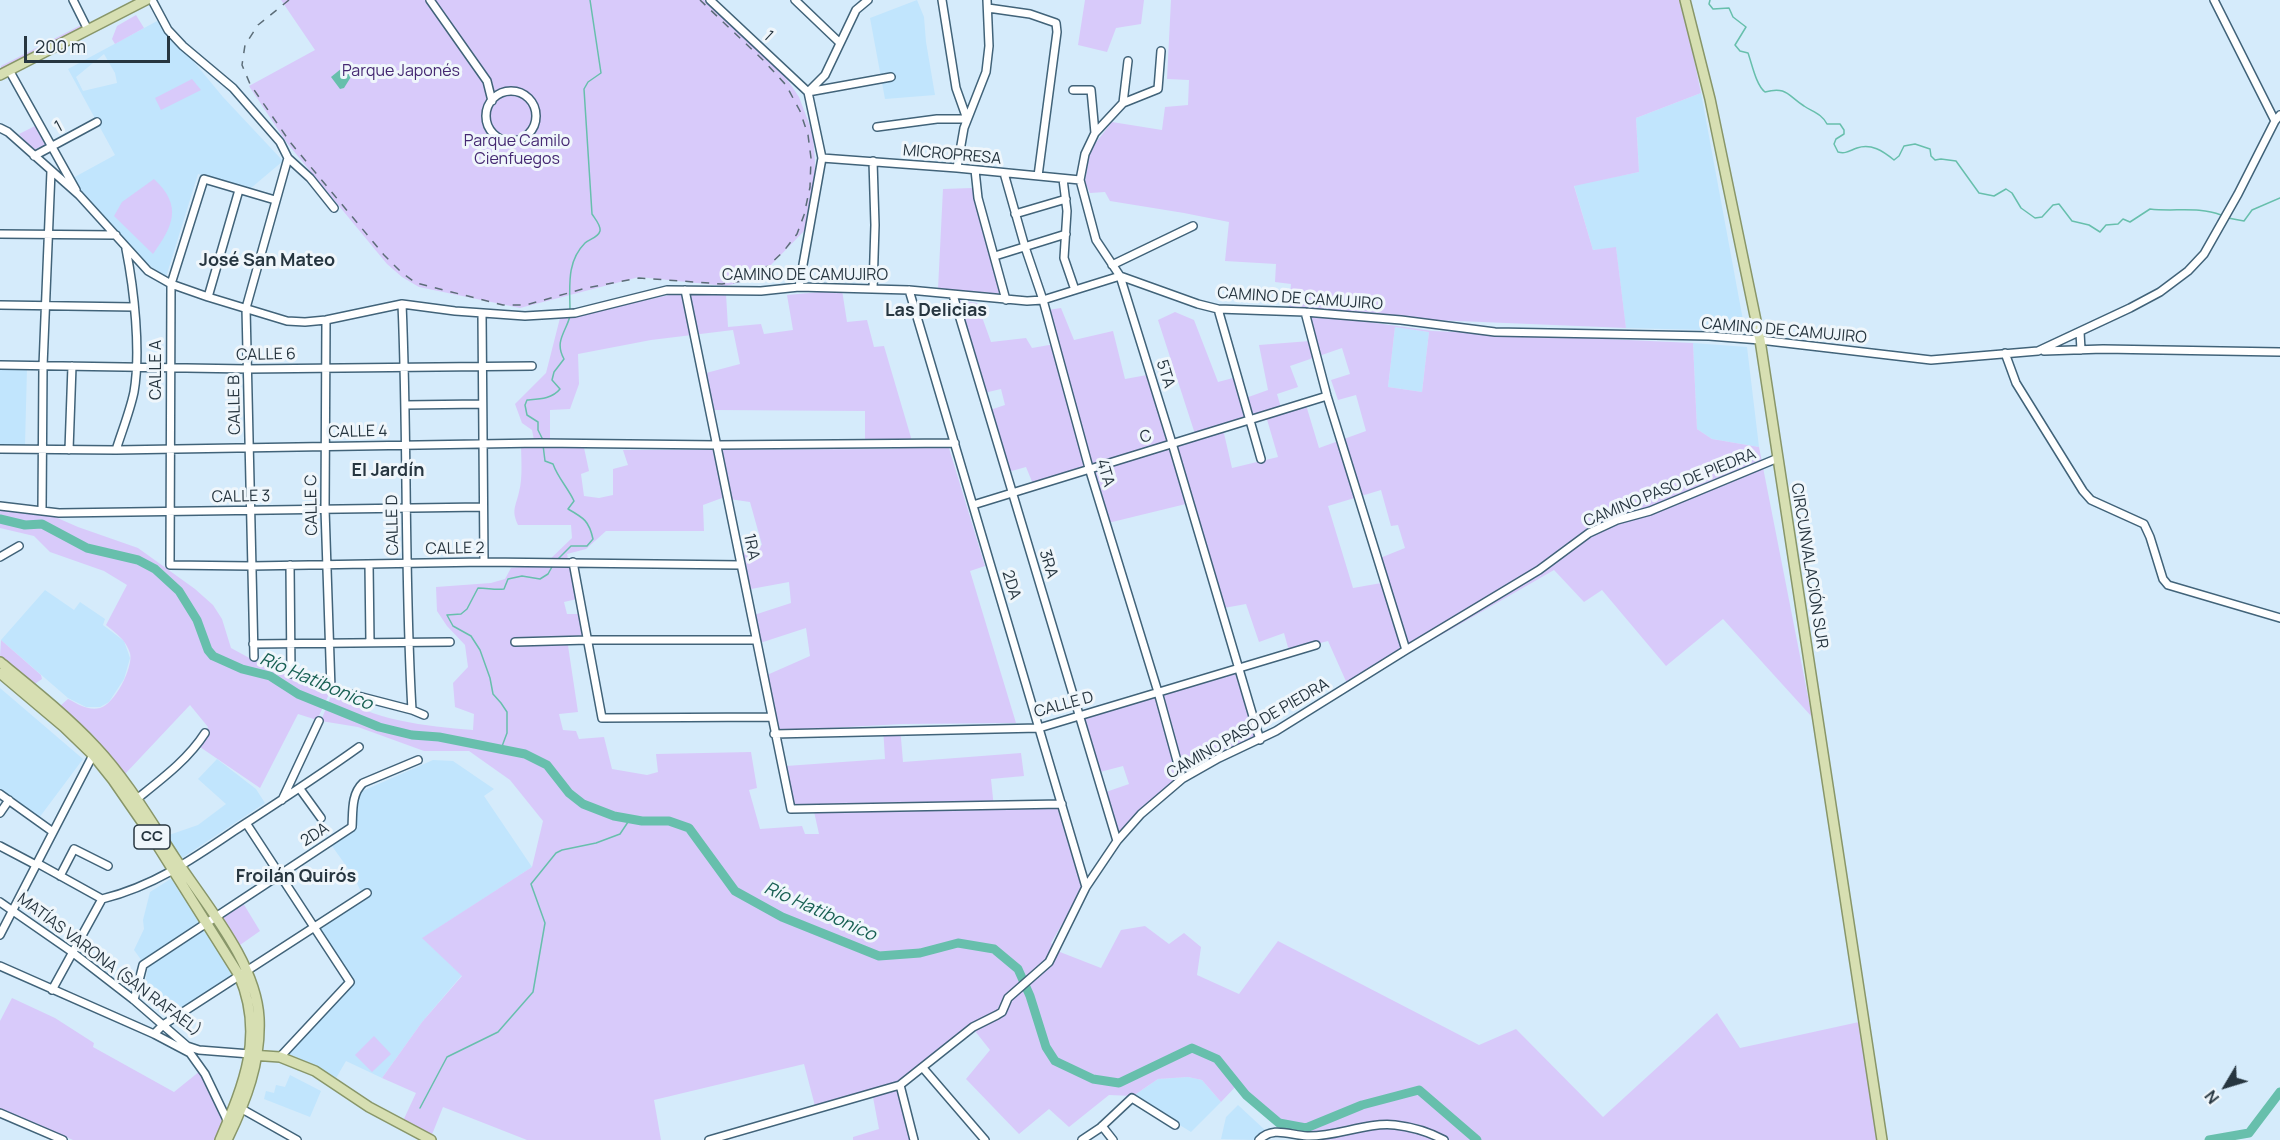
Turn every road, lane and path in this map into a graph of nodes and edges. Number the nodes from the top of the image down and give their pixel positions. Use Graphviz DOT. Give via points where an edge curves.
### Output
graph roads {
  1 [pos="74,0"];
  2 [pos="146,0"];
  3 [pos="152,0"];
  4 [pos="430,0"];
  5 [pos="710,0"];
  6 [pos="795,0"];
  7 [pos="942,0"];
  8 [pos="1684,0"];
  9 [pos="2214,0"];
  10 [pos="864,1"];
  11 [pos="987,4"];
  12 [pos="88,30"];
  13 [pos="840,43"];
  14 [pos="1161,51"];
  15 [pos="1128,61"];
  16 [pos="4,72"];
  17 [pos="891,76"];
  18 [pos="487,81"];
  19 [pos="1073,90"];
  20 [pos="505,92"];
  21 [pos="808,92"];
  22 [pos="492,101"];
  23 [pos="1123,103"];
  24 [pos="2278,118"];
  25 [pos="967,119"];
  26 [pos="97,122"];
  27 [pos="877,127"];
  28 [pos="0,128"];
  29 [pos="1095,133"];
  30 [pos="50,147"];
  31 [pos="34,156"];
  32 [pos="288,158"];
  33 [pos="822,158"];
  34 [pos="873,161"];
  35 [pos="957,168"];
  36 [pos="975,170"];
  37 [pos="51,171"];
  38 [pos="1004,173"];
  39 [pos="1038,177"];
  40 [pos="1063,178"];
  41 [pos="1080,180"];
  42 [pos="239,190"];
  43 [pos="79,195"];
  44 [pos="1066,199"];
  45 [pos="275,200"];
  46 [pos="334,208"];
  47 [pos="1015,214"];
  48 [pos="1193,226"];
  49 [pos="0,234"];
  50 [pos="48,234"];
  51 [pos="1066,234"];
  52 [pos="116,235"];
  53 [pos="1025,247"];
  54 [pos="126,248"];
  55 [pos="995,256"];
  56 [pos="1112,264"];
  57 [pos="148,271"];
  58 [pos="131,273"];
  59 [pos="1120,276"];
  60 [pos="171,284"];
  61 [pos="799,287"];
  62 [pos="873,289"];
  63 [pos="685,290"];
  64 [pos="909,290"];
  65 [pos="1075,290"];
  66 [pos="953,295"];
  67 [pos="208,297"];
  68 [pos="1006,300"];
  69 [pos="1043,300"];
  70 [pos="0,304"];
  71 [pos="402,304"];
  72 [pos="45,307"];
  73 [pos="134,308"];
  74 [pos="246,308"];
  75 [pos="1218,309"];
  76 [pos="1305,312"];
  77 [pos="482,314"];
  78 [pos="326,320"];
  79 [pos="2080,332"];
  80 [pos="1760,340"];
  81 [pos="2081,350"];
  82 [pos="2038,351"];
  83 [pos="2280,352"];
  84 [pos="2005,353"];
  85 [pos="0,365"];
  86 [pos="482,365"];
  87 [pos="43,366"];
  88 [pos="72,366"];
  89 [pos="405,366"];
  90 [pos="532,366"];
  91 [pos="326,367"];
  92 [pos="171,368"];
  93 [pos="136,369"];
  94 [pos="248,369"];
  95 [pos="1327,396"];
  96 [pos="482,404"];
  97 [pos="405,405"];
  98 [pos="1250,420"];
  99 [pos="483,443"];
  100 [pos="955,443"];
  101 [pos="1172,443"];
  102 [pos="405,445"];
  103 [pos="717,445"];
  104 [pos="249,446"];
  105 [pos="325,446"];
  106 [pos="171,448"];
  107 [pos="0,449"];
  108 [pos="43,450"];
  109 [pos="69,450"];
  110 [pos="116,450"];
  111 [pos="1778,458"];
  112 [pos="1261,459"];
  113 [pos="1089,468"];
  114 [pos="1012,492"];
  115 [pos="973,505"];
  116 [pos="0,506"];
  117 [pos="483,507"];
  118 [pos="406,508"];
  119 [pos="325,509"];
  120 [pos="42,510"];
  121 [pos="252,510"];
  122 [pos="170,511"];
  123 [pos="19,546"];
  124 [pos="0,557"];
  125 [pos="484,562"];
  126 [pos="573,562"];
  127 [pos="369,564"];
  128 [pos="407,564"];
  129 [pos="170,565"];
  130 [pos="290,565"];
  131 [pos="327,565"];
  132 [pos="741,565"];
  133 [pos="251,566"];
  134 [pos="2280,618"];
  135 [pos="588,640"];
  136 [pos="755,640"];
  137 [pos="370,642"];
  138 [pos="408,642"];
  139 [pos="450,642"];
  140 [pos="515,642"];
  141 [pos="291,643"];
  142 [pos="253,644"];
  143 [pos="329,644"];
  144 [pos="1316,645"];
  145 [pos="1406,650"];
  146 [pos="254,657"];
  147 [pos="0,662"];
  148 [pos="1238,668"];
  149 [pos="0,673"];
  150 [pos="291,674"];
  151 [pos="1158,692"];
  152 [pos="33,694"];
  153 [pos="412,710"];
  154 [pos="424,715"];
  155 [pos="1079,716"];
  156 [pos="770,717"];
  157 [pos="319,721"];
  158 [pos="1039,728"];
  159 [pos="204,733"];
  160 [pos="774,734"];
  161 [pos="1260,740"];
  162 [pos="358,747"];
  163 [pos="95,752"];
  164 [pos="418,760"];
  165 [pos="1182,780"];
  166 [pos="300,789"];
  167 [pos="0,794"];
  168 [pos="9,800"];
  169 [pos="282,800"];
  170 [pos="133,802"];
  171 [pos="1062,804"];
  172 [pos="0,813"];
  173 [pos="321,818"];
  174 [pos="246,824"];
  175 [pos="53,832"];
  176 [pos="1117,841"];
  177 [pos="0,846"];
  178 [pos="36,864"];
  179 [pos="108,866"];
  180 [pos="178,869"];
  181 [pos="280,875"];
  182 [pos="60,876"];
  183 [pos="1086,887"];
  184 [pos="366,893"];
  185 [pos="102,899"];
  186 [pos="0,902"];
  187 [pos="12,911"];
  188 [pos="211,920"];
  189 [pos="315,927"];
  190 [pos="0,935"];
  191 [pos="72,952"];
  192 [pos="0,966"];
  193 [pos="243,973"];
  194 [pos="52,990"];
  195 [pos="134,1000"];
  196 [pos="163,1025"];
  197 [pos="154,1034"];
  198 [pos="185,1048"];
  199 [pos="196,1053"];
  200 [pos="254,1055"];
  201 [pos="280,1056"];
  202 [pos="922,1068"];
  203 [pos="900,1085"];
  204 [pos="242,1109"];
  205 [pos="0,1113"];
  206 [pos="230,1125"];
  207 [pos="1175,1125"];
  208 [pos="1102,1126"];
  209 [pos="418,1137"];
  210 [pos="63,1140"];
  211 [pos="220,1140"];
  212 [pos="227,1140"];
  213 [pos="297,1140"];
  214 [pos="431,1140"];
  215 [pos="709,1140"];
  216 [pos="914,1140"];
  217 [pos="985,1140"];
  218 [pos="1083,1140"];
  219 [pos="1113,1140"];
  220 [pos="1258,1140"];
  221 [pos="1444,1140"];
  222 [pos="1882,1140"];
  1 -- 12 [label="street"];
  2 -- 12 [label="main road"];
  3 -- 32 [label="street" via="168,30 233,88 280,141"];
  4 -- 18 [label="street"];
  5 -- 21 [label="street, 1"];
  6 -- 13 [label="street"];
  7 -- 25 [label="street" via="956,88"];
  8 -- 80 [label="main road, CIRCUNVALACIÓN SUR" via="1710,99"];
  9 -- 24 [label="street"];
  10 -- 13 [label="street"];
  11 -- 25 [label="street" via="986,72"];
  11 -- 39 [label="street" via="1056,23"];
  12 -- 16 [label="main road"];
  13 -- 21 [label="street" via="825,75"];
  14 -- 23 [label="street, 5TA" via="1158,89"];
  15 -- 23 [label="street"];
  16 -- 30 [label="street"];
  17 -- 21 [label="street"];
  18 -- 20 [label="street"];
  18 -- 22 [label="street"];
  19 -- 29 [label="street" via="1091,90"];
  20 -- 22 [label="street"];
  20 -- 22 [label="street" via="521,93 536,111 534,127 522,139 506,141 492,132 486,116"];
  21 -- 33 [label="street"];
  23 -- 29 [label="street, 5TA"];
  24 -- 79 [label="street, CAMINO DE CAMUJIRO" via="2204,254 2160,292"];
  25 -- 27 [label="street" via="937,118"];
  25 -- 35 [label="street"];
  26 -- 30 [label="street, 1"];
  28 -- 31 [label="street, CAMINO DE CAMUJIRO"];
  29 -- 41 [label="street, 5TA" via="1085,154"];
  30 -- 31 [label="street, 1"];
  30 -- 43 [label="street"];
  31 -- 37 [label="street, CAMINO DE CAMUJIRO"];
  32 -- 45 [label="street, CALLE B"];
  32 -- 46 [label="street"];
  33 -- 34 [label="street, MICROPRESA"];
  33 -- 61 [label="street"];
  34 -- 35 [label="street, MICROPRESA"];
  34 -- 62 [label="street"];
  35 -- 36 [label="street, MICROPRESA"];
  36 -- 38 [label="street, MICROPRESA"];
  36 -- 55 [label="street" via="978,198"];
  37 -- 43 [label="street, CAMINO DE CAMUJIRO"];
  37 -- 50 [label="street"];
  38 -- 39 [label="street, MICROPRESA"];
  38 -- 47 [label="street, 4TA"];
  39 -- 40 [label="street, MICROPRESA"];
  40 -- 41 [label="street, MICROPRESA"];
  40 -- 44 [label="street"];
  41 -- 56 [label="street, 5TA" via="1096,240"];
  42 -- 45 [label="street"];
  42 -- 60 [label="street, CALLE A" via="204,179"];
  42 -- 67 [label="street"];
  43 -- 52 [label="street, CAMINO DE CAMUJIRO"];
  44 -- 47 [label="street"];
  44 -- 51 [label="street"];
  45 -- 74 [label="street, CALLE B"];
  47 -- 53 [label="street, 4TA"];
  48 -- 56 [label="street"];
  49 -- 50 [label="street"];
  50 -- 52 [label="street"];
  50 -- 72 [label="street"];
  51 -- 53 [label="street"];
  51 -- 65 [label="street" via="1064,258"];
  52 -- 54 [label="street, CAMINO DE CAMUJIRO"];
  53 -- 55 [label="street"];
  53 -- 69 [label="street, 4TA"];
  54 -- 57 [label="street, CAMINO DE CAMUJIRO"];
  54 -- 58 [label="street"];
  55 -- 68 [label="street"];
  56 -- 59 [label="street, 5TA"];
  57 -- 58 [label="street"];
  57 -- 60 [label="street, CAMINO DE CAMUJIRO"];
  58 -- 73 [label="street"];
  59 -- 65 [label="street, CAMINO DE CAMUJIRO"];
  59 -- 75 [label="street, CAMINO DE CAMUJIRO"];
  59 -- 101 [label="street, 5TA"];
  60 -- 67 [label="street, CAMINO DE CAMUJIRO"];
  60 -- 92 [label="street, CALLE A"];
  61 -- 62 [label="street, CAMINO DE CAMUJIRO"];
  61 -- 63 [label="street, CAMINO DE CAMUJIRO"];
  62 -- 64 [label="street, CAMINO DE CAMUJIRO"];
  63 -- 77 [label="street, CAMINO DE CAMUJIRO" via="667,290 575,313"];
  63 -- 103 [label="street, 1RA"];
  64 -- 66 [label="street, CAMINO DE CAMUJIRO"];
  64 -- 100 [label="street, 2DA"];
  65 -- 69 [label="street, CAMINO DE CAMUJIRO"];
  66 -- 68 [label="street, CAMINO DE CAMUJIRO"];
  66 -- 114 [label="street, 3RA"];
  67 -- 74 [label="street, CAMINO DE CAMUJIRO"];
  68 -- 69 [label="street, CAMINO DE CAMUJIRO"];
  69 -- 113 [label="street, 4TA"];
  70 -- 72 [label="street"];
  71 -- 77 [label="street, CAMINO DE CAMUJIRO"];
  71 -- 78 [label="street, CAMINO DE CAMUJIRO"];
  71 -- 89 [label="street, CALLE D"];
  72 -- 73 [label="street"];
  72 -- 87 [label="street"];
  73 -- 93 [label="street"];
  74 -- 78 [label="street, CAMINO DE CAMUJIRO" via="287,321"];
  74 -- 94 [label="street, CALLE B"];
  75 -- 76 [label="street, CAMINO DE CAMUJIRO"];
  75 -- 98 [label="street"];
  76 -- 80 [label="street, CAMINO DE CAMUJIRO" via="1495,332"];
  76 -- 95 [label="street"];
  77 -- 86 [label="street"];
  78 -- 91 [label="street, CALLE C"];
  79 -- 81 [label="street"];
  79 -- 82 [label="street, CAMINO DE CAMUJIRO"];
  80 -- 84 [label="street, CAMINO DE CAMUJIRO" via="1931,360"];
  80 -- 111 [label="main road, CIRCUNVALACIÓN SUR"];
  81 -- 82 [label="street"];
  81 -- 83 [label="street"];
  82 -- 84 [label="street, CAMINO DE CAMUJIRO"];
  84 -- 134 [label="street" via="2016,383 2083,491 2091,500 2144,524 2168,585"];
  85 -- 87 [label="street, CALLE 6"];
  86 -- 89 [label="street, CALLE 6"];
  86 -- 90 [label="street, CALLE 6"];
  86 -- 96 [label="street"];
  87 -- 88 [label="street, CALLE 6"];
  87 -- 108 [label="street"];
  88 -- 93 [label="street, CALLE 6"];
  88 -- 109 [label="street"];
  89 -- 91 [label="street, CALLE 6"];
  89 -- 97 [label="street, CALLE D"];
  91 -- 94 [label="street, CALLE 6"];
  91 -- 105 [label="street, CALLE C"];
  92 -- 93 [label="street, CALLE 6"];
  92 -- 94 [label="street, CALLE 6"];
  92 -- 106 [label="street, CALLE A"];
  93 -- 110 [label="street" via="134,393"];
  94 -- 104 [label="street, CALLE B"];
  95 -- 98 [label="street, C"];
  95 -- 145 [label="street"];
  96 -- 97 [label="street"];
  96 -- 99 [label="street"];
  97 -- 102 [label="street, CALLE D"];
  98 -- 101 [label="street, C"];
  98 -- 112 [label="street"];
  99 -- 102 [label="street, CALLE 4"];
  99 -- 103 [label="street, CALLE 4"];
  99 -- 117 [label="street"];
  100 -- 103 [label="street"];
  100 -- 115 [label="street, 2DA"];
  101 -- 113 [label="street, C"];
  101 -- 148 [label="street, 5TA"];
  102 -- 105 [label="street, CALLE 4"];
  102 -- 118 [label="street, CALLE D"];
  103 -- 132 [label="street, 1RA"];
  104 -- 105 [label="street, CALLE 4"];
  104 -- 106 [label="street, CALLE 4"];
  104 -- 121 [label="street, CALLE B"];
  105 -- 119 [label="street, CALLE C"];
  106 -- 110 [label="street, CALLE 4"];
  106 -- 122 [label="street, CALLE A"];
  107 -- 108 [label="street, CALLE 4"];
  108 -- 109 [label="street, CALLE 4"];
  108 -- 120 [label="street"];
  109 -- 110 [label="street, CALLE 4"];
  111 -- 145 [label="street, CAMINO PASO DE PIEDRA" via="1589,533 1539,570"];
  111 -- 222 [label="main road, CIRCUNVALACIÓN SUR"];
  113 -- 114 [label="street, C"];
  113 -- 151 [label="street, 4TA"];
  114 -- 115 [label="street, C"];
  114 -- 155 [label="street, 3RA"];
  115 -- 158 [label="street, 2DA"];
  116 -- 120 [label="street, CALLE 3"];
  117 -- 118 [label="street, CALLE 3"];
  117 -- 125 [label="street"];
  118 -- 119 [label="street, CALLE 3"];
  118 -- 128 [label="street, CALLE D"];
  119 -- 121 [label="street, CALLE 3"];
  119 -- 131 [label="street, CALLE C"];
  120 -- 122 [label="street, CALLE 3"];
  121 -- 122 [label="street, CALLE 3"];
  121 -- 133 [label="street, CALLE B"];
  122 -- 129 [label="street, CALLE A"];
  123 -- 124 [label="street"];
  125 -- 126 [label="street, CALLE 2"];
  125 -- 128 [label="street, CALLE 2"];
  126 -- 132 [label="street, CALLE 2"];
  126 -- 135 [label="street"];
  127 -- 128 [label="street, CALLE 2"];
  127 -- 131 [label="street, CALLE 2"];
  127 -- 137 [label="street"];
  128 -- 138 [label="street, CALLE D"];
  129 -- 133 [label="street, CALLE 2"];
  130 -- 131 [label="street, CALLE 2"];
  130 -- 133 [label="street, CALLE 2"];
  130 -- 141 [label="street"];
  131 -- 143 [label="street, CALLE C"];
  132 -- 136 [label="street, 1RA"];
  133 -- 142 [label="street, CALLE B"];
  135 -- 136 [label="street"];
  135 -- 140 [label="street"];
  135 -- 156 [label="street" via="602,718"];
  136 -- 156 [label="street, 1RA"];
  137 -- 138 [label="street"];
  137 -- 143 [label="street"];
  138 -- 139 [label="street"];
  138 -- 153 [label="street, CALLE D"];
  141 -- 142 [label="street"];
  141 -- 143 [label="street"];
  141 -- 150 [label="street"];
  142 -- 146 [label="street, CALLE B"];
  143 -- 153 [label="street, CALLE C" via="331,690"];
  144 -- 148 [label="street, CALLE D"];
  145 -- 161 [label="street, CAMINO PASO DE PIEDRA"];
  147 -- 152 [label="main road, CC"];
  148 -- 151 [label="street, CALLE D"];
  148 -- 161 [label="street, 5TA"];
  149 -- 152 [label="main road, CC"];
  151 -- 155 [label="street, CALLE D"];
  151 -- 165 [label="street, 4TA"];
  152 -- 163 [label="main road, CC"];
  153 -- 154 [label="street"];
  155 -- 158 [label="street, CALLE D"];
  155 -- 176 [label="street, 3RA"];
  156 -- 160 [label="street, 1RA"];
  157 -- 169 [label="street"];
  158 -- 160 [label="street, CALLE D"];
  158 -- 171 [label="street, 2DA"];
  159 -- 170 [label="street" via="186,757"];
  160 -- 171 [label="street, 1RA" via="790,809"];
  161 -- 165 [label="street, CAMINO PASO DE PIEDRA"];
  162 -- 166 [label="street"];
  163 -- 170 [label="main road, CC"];
  163 -- 175 [label="street"];
  164 -- 181 [label="street, 2DA" via="363,783 354,794 352,827"];
  165 -- 176 [label="street, CAMINO PASO DE PIEDRA" via="1141,814"];
  166 -- 169 [label="street"];
  166 -- 173 [label="street"];
  167 -- 168 [label="street"];
  168 -- 172 [label="street"];
  168 -- 175 [label="street"];
  169 -- 174 [label="street"];
  170 -- 180 [label="main road, CC"];
  171 -- 183 [label="street, 2DA"];
  174 -- 180 [label="street"];
  174 -- 181 [label="street"];
  175 -- 178 [label="street"];
  176 -- 183 [label="street, CAMINO PASO DE PIEDRA"];
  177 -- 178 [label="street"];
  178 -- 182 [label="street"];
  178 -- 187 [label="street"];
  179 -- 182 [label="street" via="74,849"];
  180 -- 185 [label="street" via="141,887"];
  180 -- 188 [label="main road, CC"];
  181 -- 188 [label="street, 2DA"];
  181 -- 189 [label="street"];
  182 -- 185 [label="street"];
  183 -- 202 [label="street, CAMINO PASO DE PIEDRA" via="1050,962 1008,998 1002,1012 973,1028"];
  184 -- 189 [label="street"];
  185 -- 191 [label="street"];
  186 -- 187 [label="street, MATÍAS VARONA (SAN RAFAEL)"];
  187 -- 190 [label="street"];
  187 -- 191 [label="street, MATÍAS VARONA (SAN RAFAEL)"];
  188 -- 193 [label="main road, CC"];
  188 -- 195 [label="street, 2DA" via="142,965"];
  189 -- 193 [label="street"];
  189 -- 201 [label="street" via="350,982"];
  191 -- 194 [label="street"];
  191 -- 195 [label="street, MATÍAS VARONA (SAN RAFAEL)"];
  192 -- 194 [label="street"];
  193 -- 196 [label="street"];
  193 -- 200 [label="main road, CC" via="255,995 259,1018"];
  194 -- 197 [label="street"];
  195 -- 196 [label="street, MATÍAS VARONA (SAN RAFAEL)"];
  196 -- 197 [label="street"];
  196 -- 198 [label="street, MATÍAS VARONA (SAN RAFAEL)"];
  197 -- 198 [label="street"];
  198 -- 199 [label="street"];
  199 -- 200 [label="street, MATÍAS VARONA (SAN RAFAEL)"];
  199 -- 206 [label="street"];
  200 -- 201 [label="main road, MATÍAS VARONA (SAN RAFAEL)"];
  200 -- 204 [label="main road, CC" via="251,1087"];
  200 -- 206 [label="main road, CC"];
  201 -- 209 [label="main road, MATÍAS VARONA (SAN RAFAEL)" via="315,1071"];
  202 -- 203 [label="street, CAMINO PASO DE PIEDRA"];
  202 -- 217 [label="street"];
  203 -- 215 [label="street, CAMINO PASO DE PIEDRA"];
  203 -- 216 [label="street"];
  204 -- 206 [label="main road, CC"];
  204 -- 213 [label="street"];
  205 -- 210 [label="street"];
  206 -- 211 [label="main road, CC"];
  206 -- 212 [label="main road, CC"];
  207 -- 208 [label="street" via="1132,1098"];
  208 -- 218 [label="street"];
  208 -- 219 [label="street"];
  209 -- 214 [label="main road, MATÍAS VARONA (SAN RAFAEL)"];
  220 -- 221 [label="street" via="1276,1131 1308,1136 1394,1125"];
}
